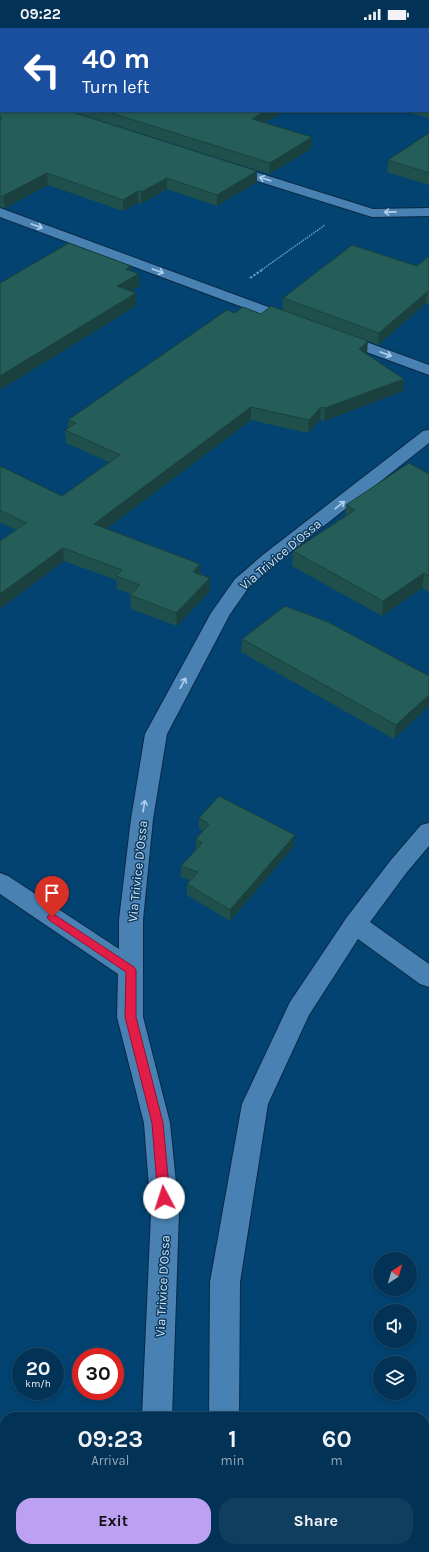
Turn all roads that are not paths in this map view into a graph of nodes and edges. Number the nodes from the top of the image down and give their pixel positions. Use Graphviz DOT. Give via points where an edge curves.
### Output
graph roads {
  1 [pos="216,163"];
  2 [pos="0,212"];
  3 [pos="429,212"];
  4 [pos="305,325"];
  5 [pos="327,333"];
  6 [pos="429,370"];
  7 [pos="429,435"];
  8 [pos="429,831"];
  9 [pos="0,882"];
  10 [pos="355,924"];
  11 [pos="131,970"];
  12 [pos="429,977"];
  13 [pos="157,1412"];
  14 [pos="224,1412"];
  3 -- 1 [label="street, one-way" via="372,213"];
  2 -- 4 [label="street, one-way"];
  5 -- 6 [label="street, one-way"];
  11 -- 7 [label="street, Via Trivice D'Ossa, one-way" via="131,920 142,819 156,734 221,613 242,583"];
  8 -- 10 [label="street"];
  9 -- 11 [label="street"];
  10 -- 12 [label="street"];
  10 -- 14 [label="street" via="299,1009 256,1104 225,1282"];
  11 -- 13 [label="street, Via Trivice D'Ossa" via="130,1017 157,1123 165,1213"];
}
